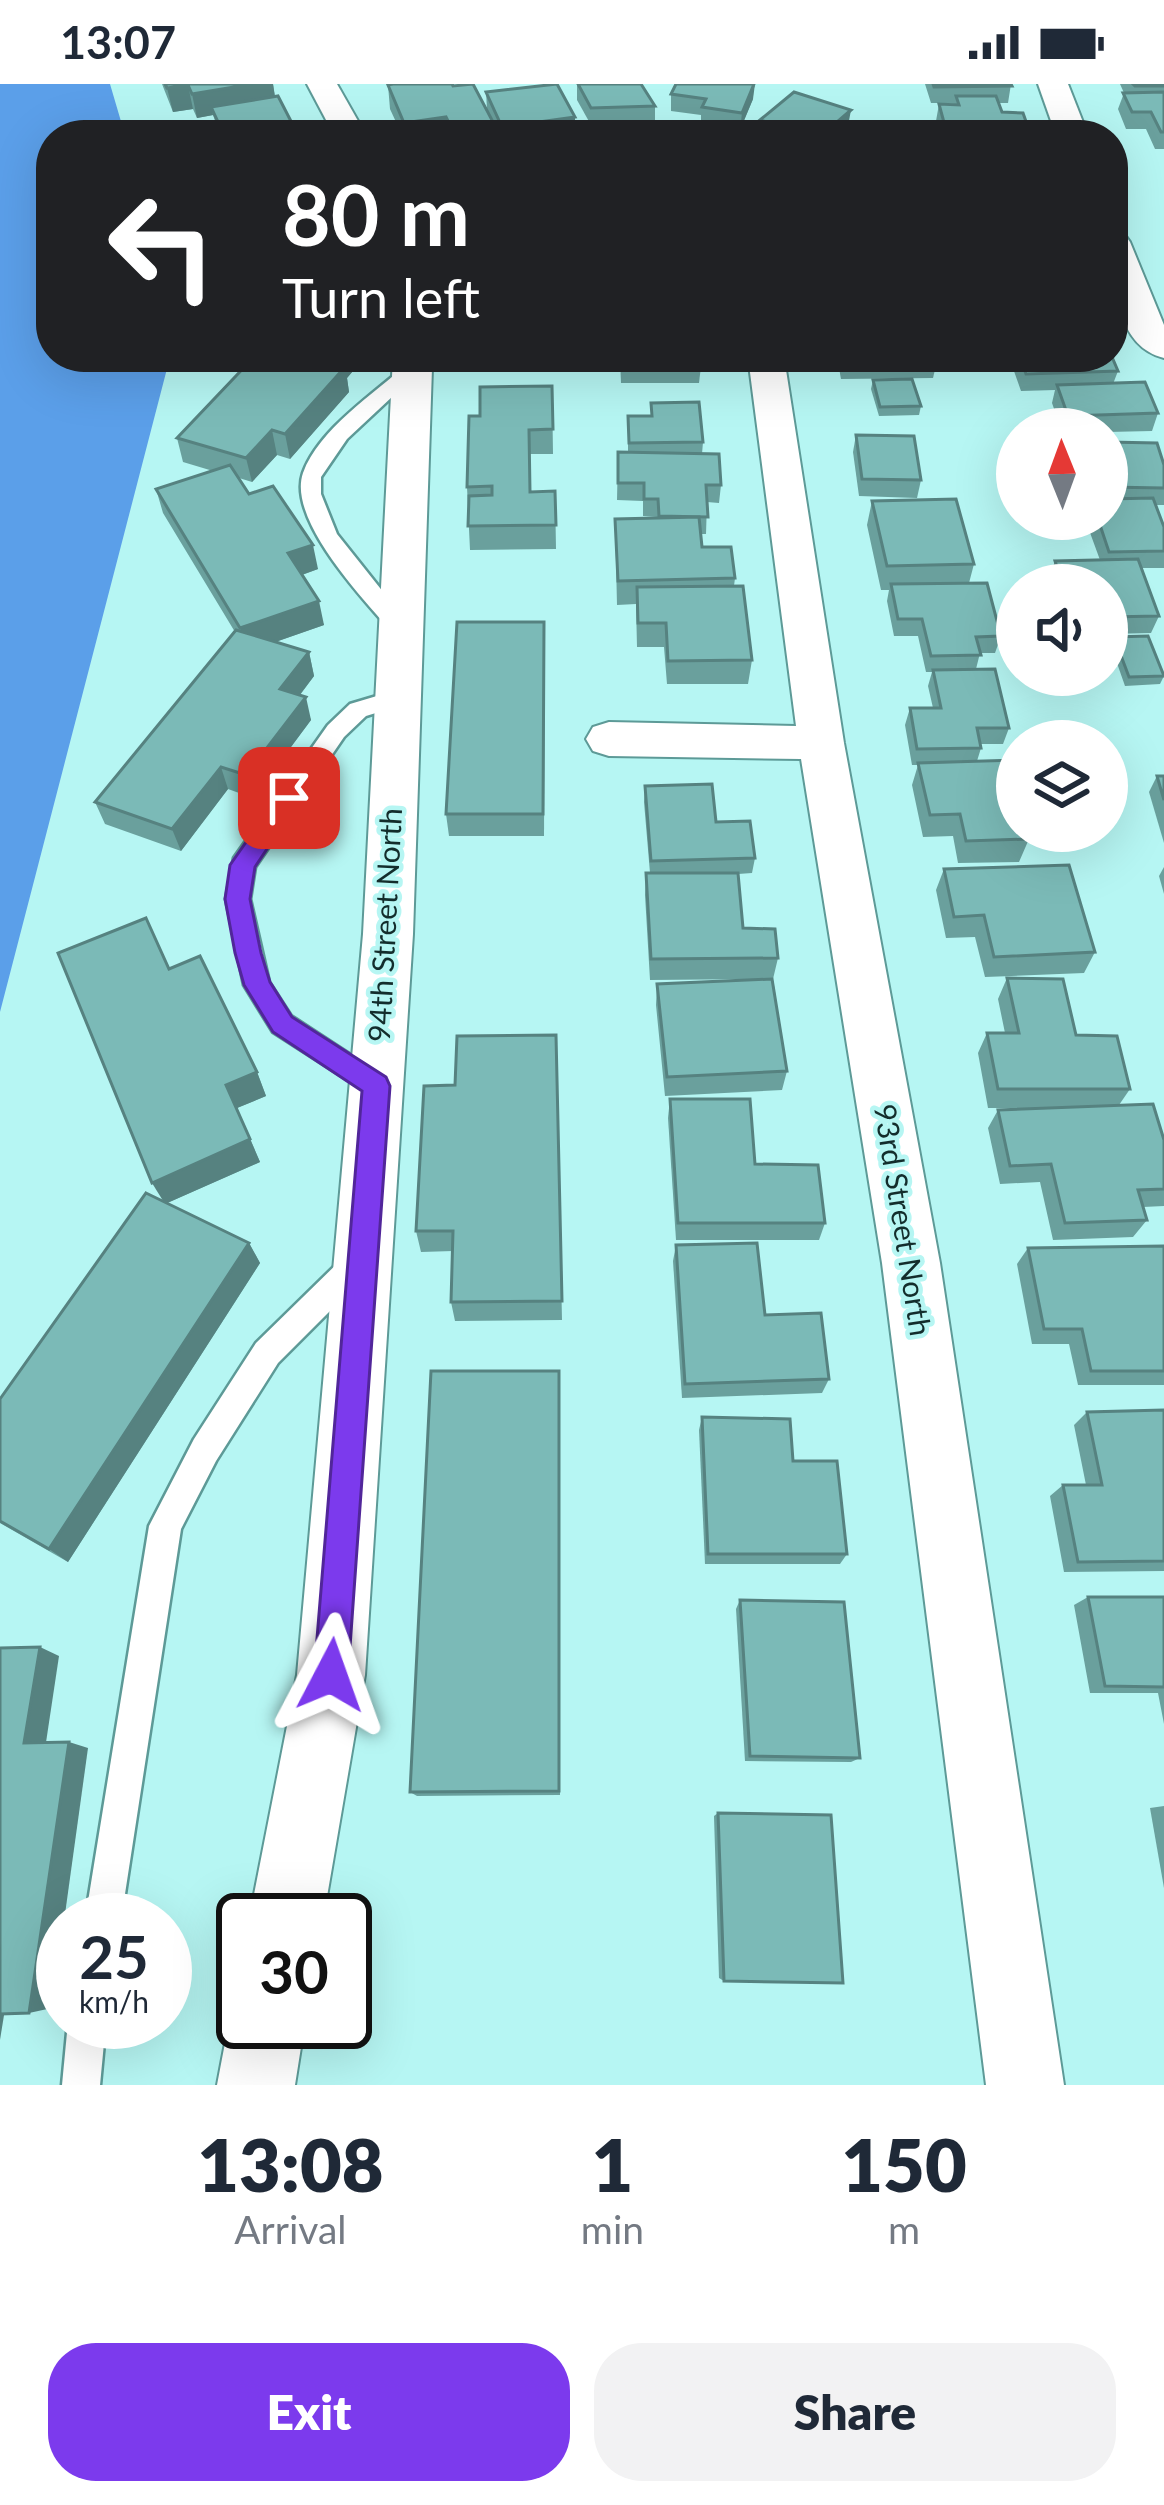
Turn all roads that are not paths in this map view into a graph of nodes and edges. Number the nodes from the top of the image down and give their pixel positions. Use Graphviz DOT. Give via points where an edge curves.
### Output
graph roads {
  1 [pos="322,84"];
  2 [pos="1053,84"];
  3 [pos="342,120"];
  4 [pos="1066,120"];
  5 [pos="1128,282"];
  6 [pos="1164,347"];
  7 [pos="402,372"];
  8 [pos="412,372"];
  9 [pos="768,372"];
  10 [pos="400,627"];
  11 [pos="397,698"];
  12 [pos="609,739"];
  13 [pos="821,743"];
  14 [pos="376,1086"];
  15 [pos="363,1258"];
  16 [pos="107,1893"];
  17 [pos="291,1893"];
  18 [pos="84,2049"];
  19 [pos="262,2049"];
  20 [pos="81,2085"];
  21 [pos="256,2085"];
  22 [pos="1025,2085"];
  1 -- 3 [label="street"];
  2 -- 4 [label="street"];
  5 -- 6 [label="street" via="1144,324"];
  7 -- 10 [label="lane" via="323,455 309,497 354,576"];
  8 -- 10 [label="street, 94th Street North"];
  9 -- 13 [label="street, 93rd Street North"];
  10 -- 11 [label="street, 94th Street North"];
  11 -- 14 [label="street, 94th Street North"];
  11 -- 14 [label="lane" via="358,710 336,730 243,865 238,899 257,985 282,1024"];
  12 -- 13 [label="street"];
  13 -- 22 [label="street, 93rd Street North" via="911,1263"];
  14 -- 15 [label="street, 94th Street North"];
  15 -- 16 [label="lane" via="267,1353 165,1526"];
  15 -- 17 [label="street, 94th Street North" via="331,1675"];
  18 -- 20 [label="lane"];
  19 -- 21 [label="street"];
}
